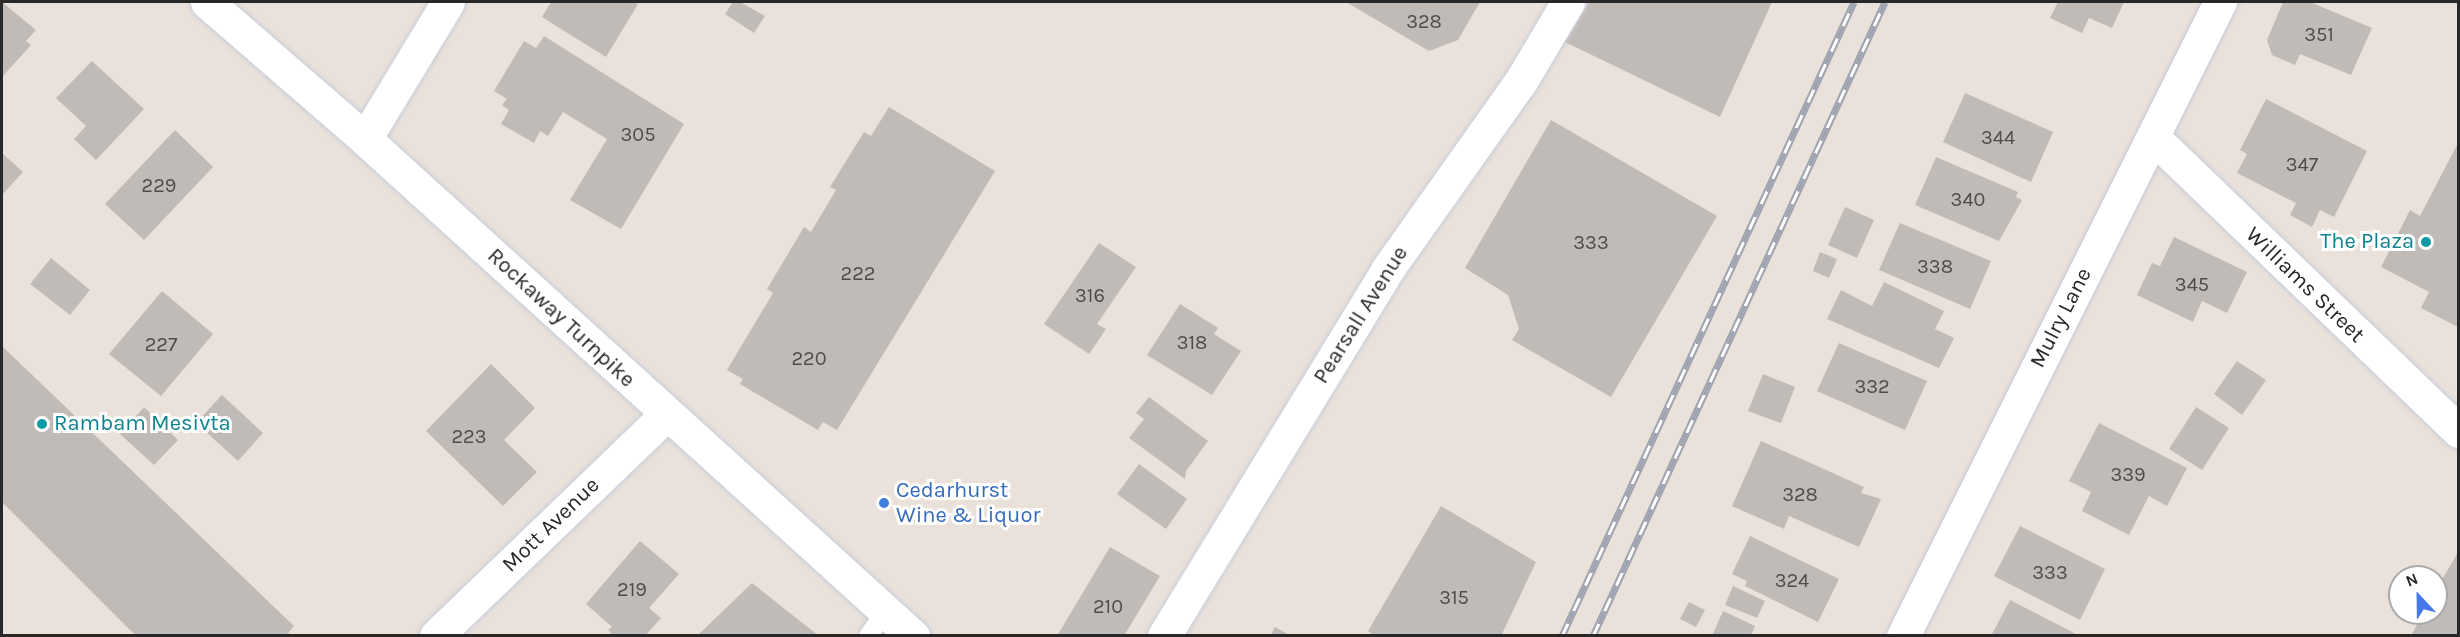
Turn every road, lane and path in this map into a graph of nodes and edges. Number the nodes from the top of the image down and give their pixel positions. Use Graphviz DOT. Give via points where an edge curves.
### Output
graph roads {
  1 [pos="207,2"];
  2 [pos="448,2"];
  3 [pos="1568,2"];
  4 [pos="2220,2"];
  5 [pos="2153,137"];
  6 [pos="365,139"];
  7 [pos="666,415"];
  8 [pos="2453,426"];
  9 [pos="877,623"];
  10 [pos="436,636"];
  11 [pos="913,636"];
  12 [pos="1164,636"];
  13 [pos="1903,636"];
  1 -- 6 [label="street, Rockaway Turnpike"];
  2 -- 6 [label="street"];
  3 -- 12 [label="street, Pearsall Avenue" via="1521,81 1387,270"];
  4 -- 5 [label="street, Mulry Lane"];
  5 -- 8 [label="street, Williams Street"];
  5 -- 13 [label="street, Mulry Lane"];
  6 -- 7 [label="street, Rockaway Turnpike"];
  7 -- 9 [label="street, Rockaway Turnpike"];
  7 -- 10 [label="street, Mott Avenue"];
  9 -- 11 [label="street, Rockaway Turnpike"];
}
